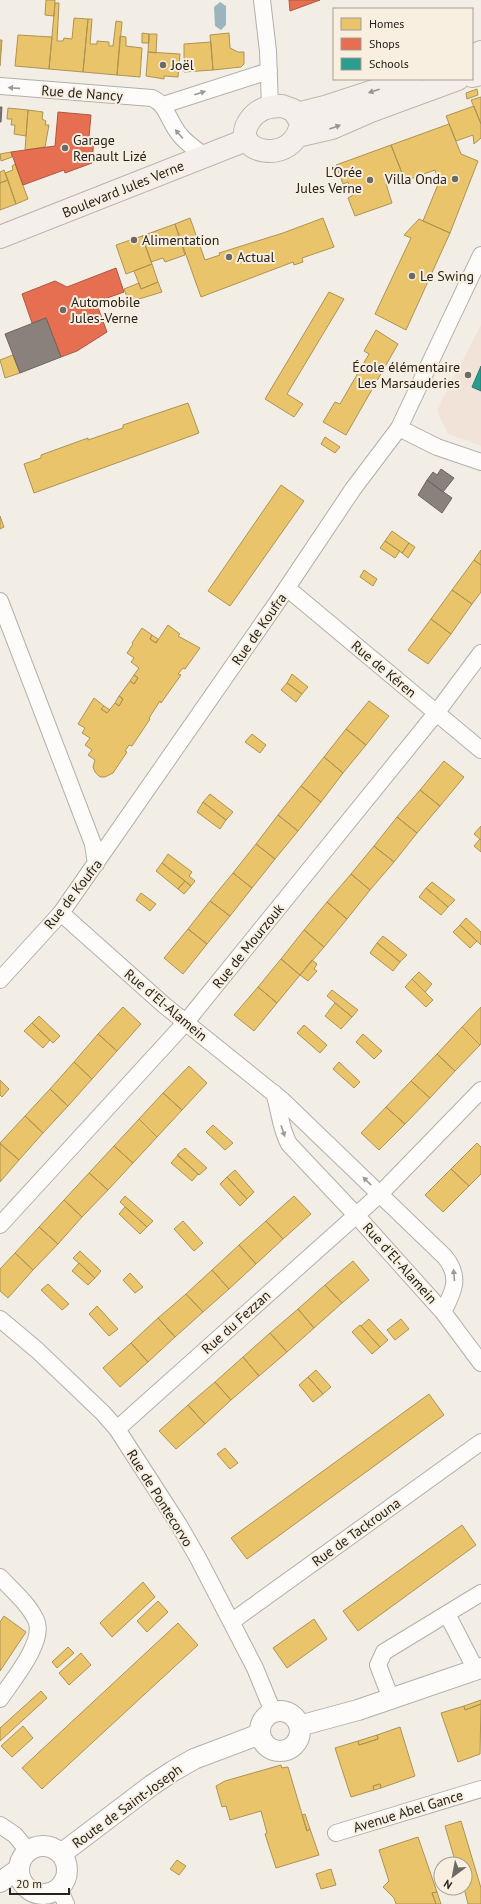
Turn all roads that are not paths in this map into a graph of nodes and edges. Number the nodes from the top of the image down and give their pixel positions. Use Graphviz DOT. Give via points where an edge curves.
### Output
graph roads {
  1 [pos="262,0"];
  2 [pos="269,71"];
  3 [pos="408,80"];
  4 [pos="455,80"];
  5 [pos="0,86"];
  6 [pos="162,105"];
  7 [pos="270,107"];
  8 [pos="297,114"];
  9 [pos="297,136"];
  10 [pos="246,140"];
  11 [pos="204,156"];
  12 [pos="0,237"];
  13 [pos="481,255"];
  14 [pos="399,428"];
  15 [pos="481,462"];
  16 [pos="287,588"];
  17 [pos="0,601"];
  18 [pos="481,653"];
  19 [pos="438,712"];
  20 [pos="481,750"];
  21 [pos="96,864"];
  22 [pos="61,913"];
  23 [pos="0,980"];
  24 [pos="186,1022"];
  25 [pos="481,1090"];
  26 [pos="274,1094"];
  27 [pos="380,1194"];
  28 [pos="356,1215"];
  29 [pos="0,1225"];
  30 [pos="443,1312"];
  31 [pos="0,1319"];
  32 [pos="481,1363"];
  33 [pos="117,1429"];
  34 [pos="481,1442"];
  35 [pos="0,1577"];
  36 [pos="481,1593"];
  37 [pos="447,1614"];
  38 [pos="231,1622"];
  39 [pos="479,1669"];
  40 [pos="0,1699"];
  41 [pos="391,1699"];
  42 [pos="273,1712"];
  43 [pos="299,1726"];
  44 [pos="260,1734"];
  45 [pos="481,1789"];
  46 [pos="0,1825"];
  47 [pos="336,1833"];
  48 [pos="28,1851"];
  49 [pos="62,1854"];
  50 [pos="19,1869"];
  51 [pos="0,1882"];
  52 [pos="62,1896"];
  53 [pos="34,1899"];
  1 -- 2 [label="street"];
  6 -- 2 [label="street, one-way"];
  2 -- 7 [label="street"];
  3 -- 8 [label="main road, one-way"];
  9 -- 4 [label="main road, one-way" via="332,128"];
  6 -- 5 [label="street, Rue de Nancy, one-way" via="152,98"];
  11 -- 6 [label="street, one-way" via="180,136"];
  7 -- 8 [label="main road" via="282,106"];
  7 -- 10 [label="main road" via="254,114 244,132"];
  8 -- 9 [label="main road" via="301,129"];
  9 -- 10 [label="main road" via="287,147 272,152 263,152"];
  10 -- 11 [label="main road, Boulevard Jules Verne"];
  11 -- 12 [label="main road, Boulevard Jules Verne"];
  13 -- 14 [label="street, Rue de Koufra"];
  14 -- 15 [label="street" via="437,447"];
  14 -- 16 [label="street, Rue de Koufra" via="353,489"];
  16 -- 19 [label="street, Rue de Kéren"];
  16 -- 21 [label="street, Rue de Koufra"];
  17 -- 21 [label="street" via="93,844"];
  18 -- 19 [label="street, Rue de Mourzouk"];
  19 -- 20 [label="street, Rue de Kéren"];
  19 -- 24 [label="street, Rue de Mourzouk"];
  21 -- 22 [label="street, Rue de Koufra"];
  22 -- 23 [label="street, Rue de Koufra"];
  22 -- 24 [label="street, Rue d'El-Alamein"];
  24 -- 26 [label="street, Rue d'El-Alamein"];
  24 -- 29 [label="street, Rue de Mourzouk"];
  25 -- 27 [label="street"];
  27 -- 26 [label="street, Rue d'El-Alamein, one-way"];
  26 -- 28 [label="street, Rue d'El-Alamein, one-way" via="282,1132 289,1144"];
  27 -- 28 [label="street, Rue d'El-Alamein"];
  30 -- 27 [label="street, Rue d'El-Alamein, one-way" via="453,1290 455,1275 452,1266"];
  28 -- 30 [label="street, Rue d'El-Alamein"];
  28 -- 33 [label="street, Rue du Fezzan"];
  30 -- 32 [label="street, Rue d'El-Alamein"];
  31 -- 33 [label="street, Rue de Pontecorvo" via="37,1350"];
  33 -- 38 [label="street, Rue de Pontecorvo" via="179,1525"];
  34 -- 38 [label="street, Rue de Tackrouna"];
  35 -- 40 [label="street" via="30,1610 39,1630 36,1643"];
  36 -- 37 [label="street"];
  37 -- 39 [label="street"];
  37 -- 41 [label="street" via="384,1652 378,1666"];
  38 -- 42 [label="street, Rue de Pontecorvo" via="255,1668"];
  39 -- 41 [label="street"];
  41 -- 43 [label="street"];
  42 -- 43 [label="street" via="287,1712 295,1718"];
  42 -- 44 [label="street" via="263,1721"];
  43 -- 44 [label="street" via="298,1740 293,1747 285,1751 269,1748"];
  44 -- 49 [label="street, Route de Saint-Joseph" via="194,1760 174,1771"];
  45 -- 47 [label="street, Avenue Abel Gance"];
  46 -- 48 [label="street" via="15,1835"];
  48 -- 49 [label="street" via="39,1846 51,1847"];
  48 -- 50 [label="street"];
  49 -- 52 [label="street" via="67,1865"];
  50 -- 51 [label="street"];
  50 -- 53 [label="street" via="21,1880"];
  52 -- 53 [label="street" via="49,1893"];
}
